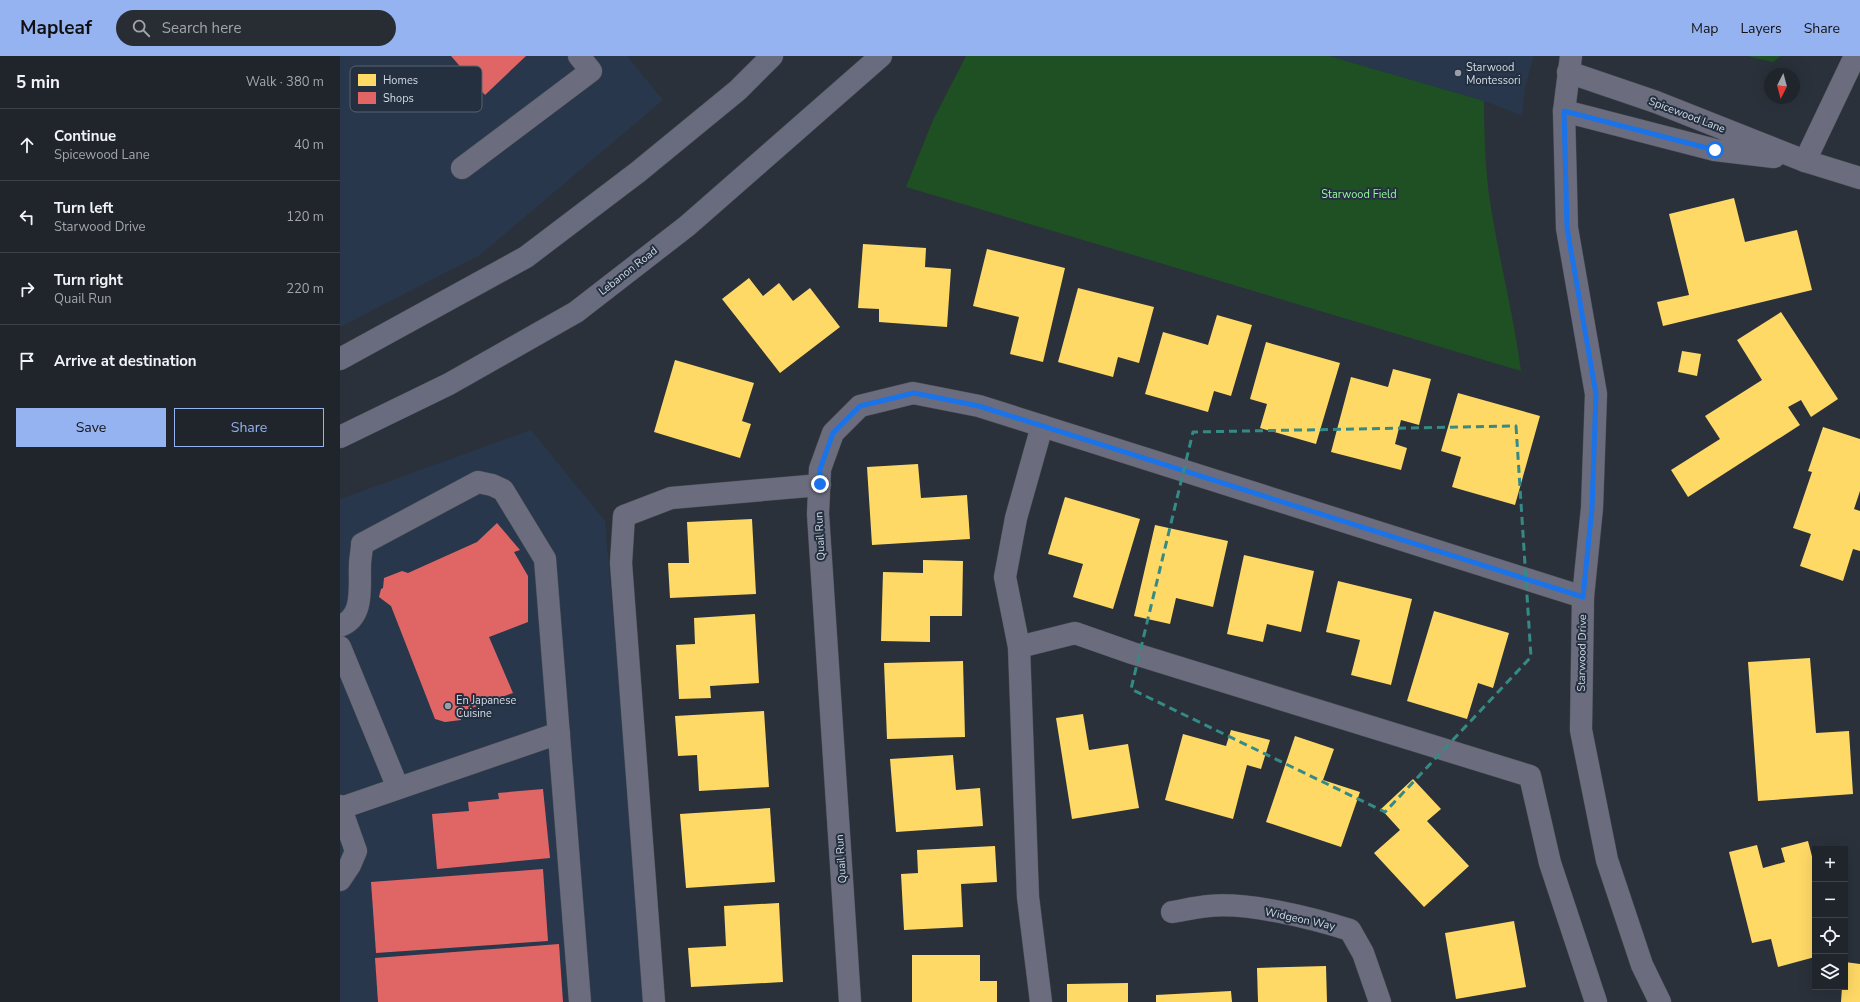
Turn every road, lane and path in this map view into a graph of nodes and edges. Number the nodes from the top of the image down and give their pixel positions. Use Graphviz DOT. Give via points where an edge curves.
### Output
graph roads {
  1 [pos="579,56"];
  2 [pos="772,56"];
  3 [pos="881,56"];
  4 [pos="1855,56"];
  5 [pos="1570,64"];
  6 [pos="1564,111"];
  7 [pos="1805,161"];
  8 [pos="462,168"];
  9 [pos="1860,178"];
  10 [pos="340,359"];
  11 [pos="1042,426"];
  12 [pos="340,437"];
  13 [pos="820,484"];
  14 [pos="1583,597"];
  15 [pos="340,626"];
  16 [pos="340,647"];
  17 [pos="1019,647"];
  18 [pos="559,733"];
  19 [pos="398,788"];
  20 [pos="340,807"];
  21 [pos="340,880"];
  22 [pos="1172,912"];
  23 [pos="580,1002"];
  24 [pos="654,1002"];
  25 [pos="850,1002"];
  26 [pos="1041,1002"];
  27 [pos="1380,1002"];
  28 [pos="1596,1002"];
  29 [pos="1660,1002"];
  1 -- 8 [label="street" via="591,71"];
  2 -- 10 [label="main road" via="738,90 644,168 526,257"];
  3 -- 12 [label="main road, Lebanon Road" via="687,226 576,312 449,384"];
  4 -- 7 [label="street"];
  5 -- 6 [label="street, Starwood Drive"];
  5 -- 7 [label="street, Spicewood Lane" via="1656,102"];
  6 -- 7 [label="street, Spicewood Lane" via="1715,150"];
  6 -- 14 [label="street, Starwood Drive" via="1567,228 1596,394 1592,508"];
  7 -- 9 [label="street, Spicewood Lane"];
  11 -- 13 [label="street, Quail Run" via="979,406 914,393 860,406 833,433 820,469"];
  11 -- 14 [label="street, Quail Run"];
  11 -- 17 [label="street" via="1016,518 1005,577"];
  13 -- 24 [label="street" via="671,498 624,516 621,563"];
  13 -- 25 [label="street, Quail Run" via="818,514"];
  14 -- 29 [label="street, Starwood Drive" via="1581,730 1607,860 1642,964"];
  15 -- 18 [label="street" via="348,623 355,613 361,594 362,544 478,482 503,490 545,559"];
  16 -- 19 [label="street"];
  17 -- 26 [label="street" via="1028,897"];
  17 -- 28 [label="street" via="1075,633 1530,776 1550,863"];
  18 -- 19 [label="street"];
  18 -- 23 [label="street"];
  19 -- 20 [label="street"];
  20 -- 21 [label="street" via="356,851"];
  22 -- 27 [label="street, Widgeon Way" via="1210,906 1243,907 1321,921 1350,930 1363,953"];
}
